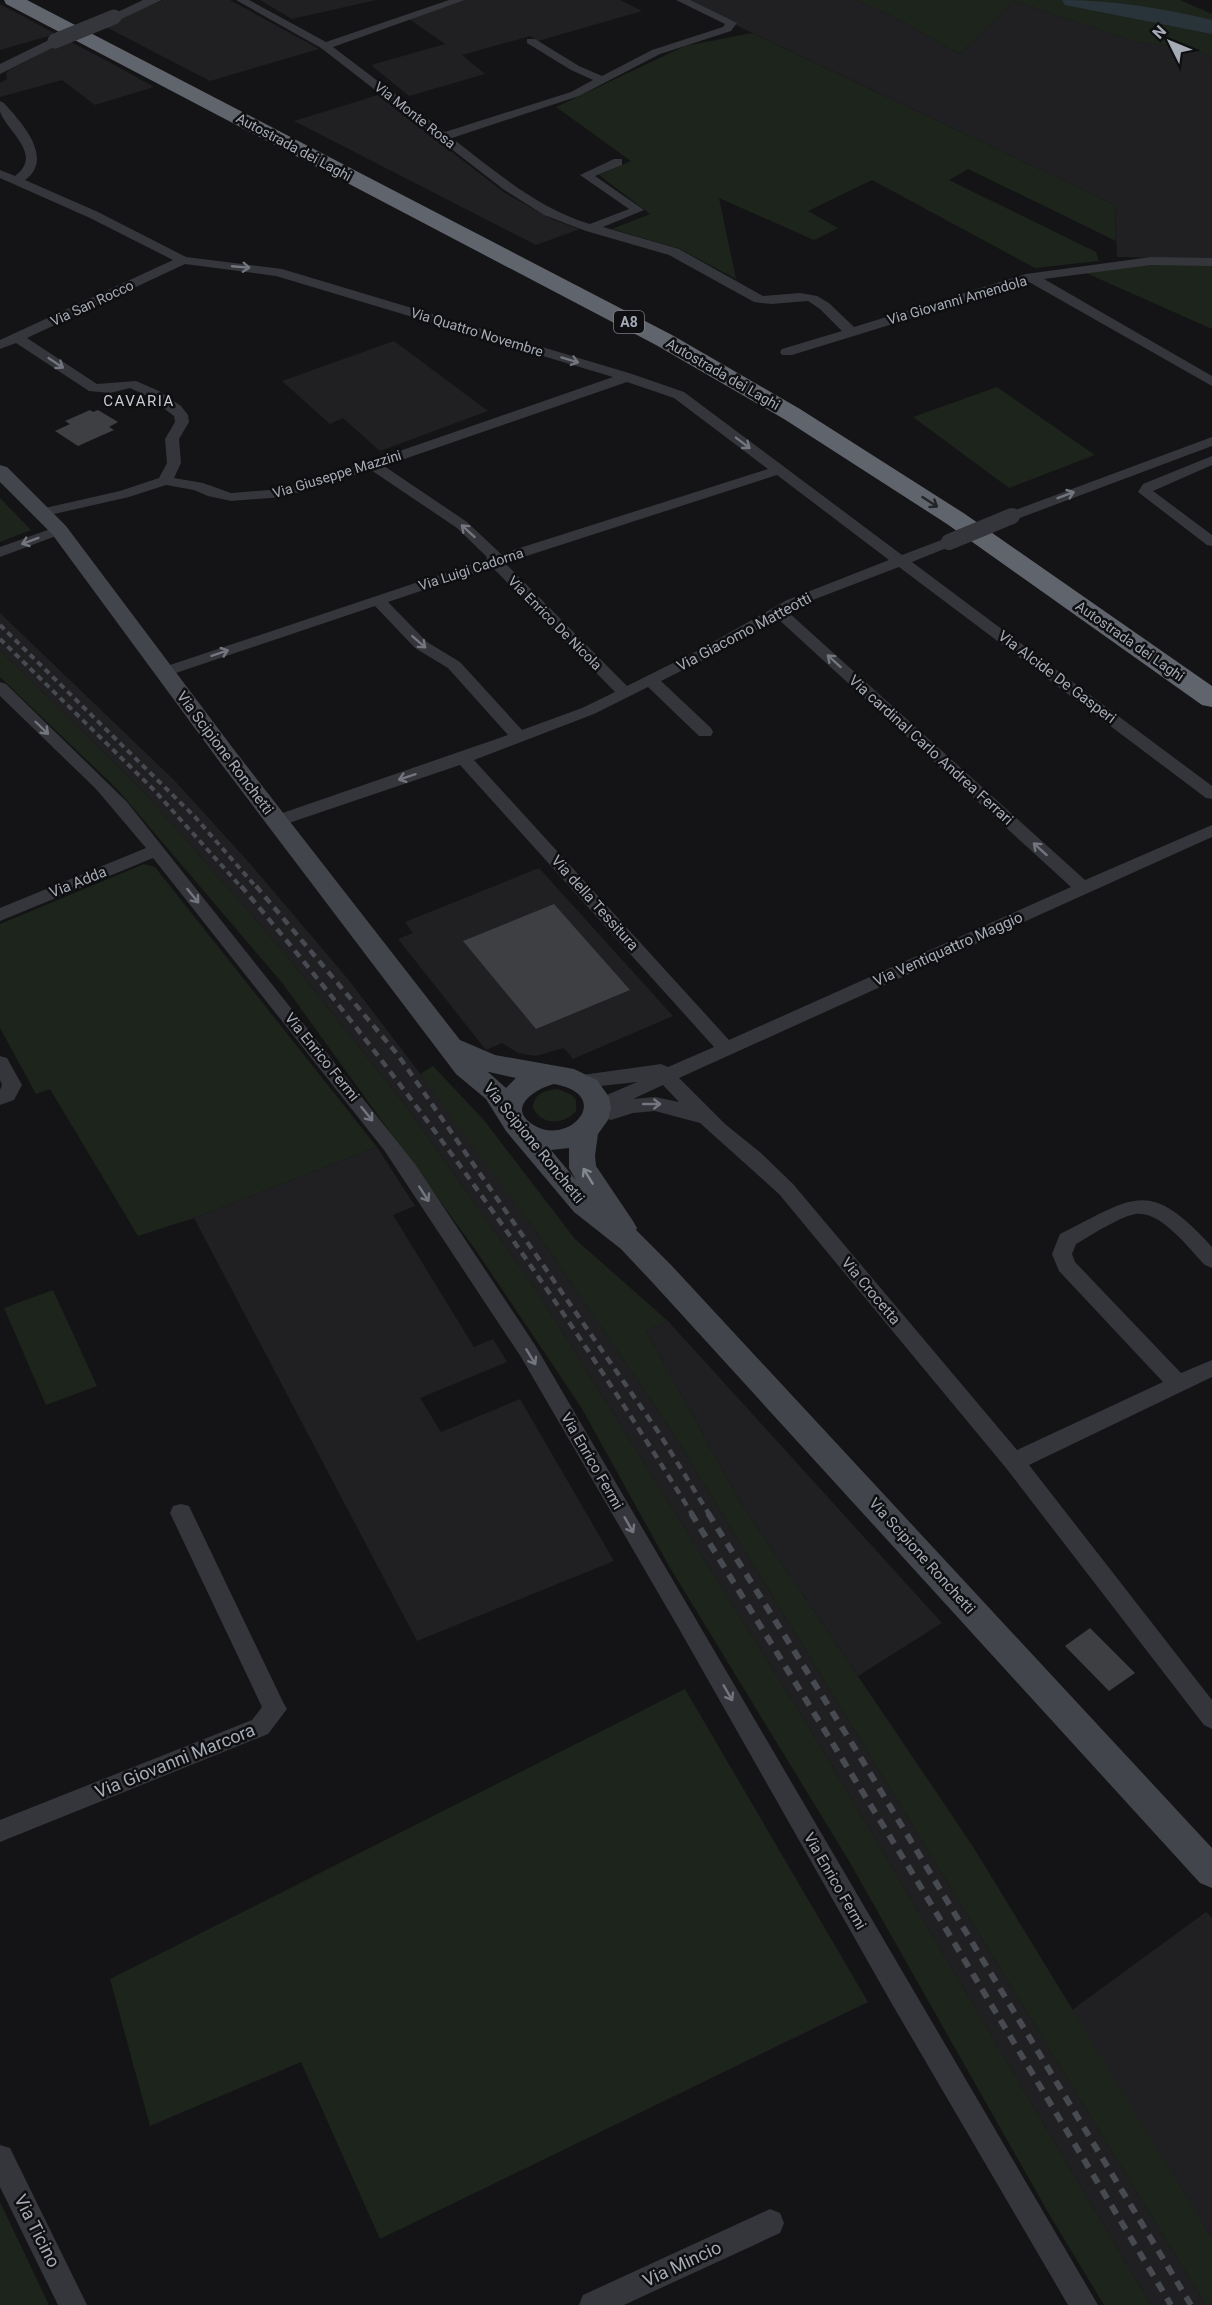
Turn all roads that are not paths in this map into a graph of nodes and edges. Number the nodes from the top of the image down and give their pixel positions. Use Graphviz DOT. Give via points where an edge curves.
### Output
graph roads {
  1 [pos="13,0"];
  2 [pos="41,0"];
  3 [pos="155,0"];
  4 [pos="241,0"];
  5 [pos="460,0"];
  6 [pos="681,0"];
  7 [pos="531,41"];
  8 [pos="325,46"];
  9 [pos="0,70"];
  10 [pos="602,80"];
  11 [pos="0,105"];
  12 [pos="442,136"];
  13 [pos="618,162"];
  14 [pos="0,174"];
  15 [pos="16,181"];
  16 [pos="590,228"];
  17 [pos="183,260"];
  18 [pos="1212,262"];
  19 [pos="1032,278"];
  20 [pos="851,332"];
  21 [pos="18,337"];
  22 [pos="0,345"];
  23 [pos="787,352"];
  24 [pos="627,377"];
  25 [pos="1212,382"];
  26 [pos="1212,441"];
  27 [pos="1212,460"];
  28 [pos="373,465"];
  29 [pos="778,470"];
  30 [pos="0,471"];
  31 [pos="165,481"];
  32 [pos="41,513"];
  33 [pos="59,530"];
  34 [pos="1212,542"];
  35 [pos="0,552"];
  36 [pos="901,560"];
  37 [pos="495,561"];
  38 [pos="378,600"];
  39 [pos="778,611"];
  40 [pos="164,672"];
  41 [pos="1212,676"];
  42 [pos="650,680"];
  43 [pos="0,687"];
  44 [pos="625,693"];
  45 [pos="1212,699"];
  46 [pos="705,732"];
  47 [pos="519,737"];
  48 [pos="463,758"];
  49 [pos="1212,794"];
  50 [pos="277,821"];
  51 [pos="1212,830"];
  52 [pos="156,850"];
  53 [pos="1083,888"];
  54 [pos="0,915"];
  55 [pos="445,1039"];
  56 [pos="726,1049"];
  57 [pos="0,1063"];
  58 [pos="684,1067"];
  59 [pos="547,1075"];
  60 [pos="666,1077"];
  61 [pos="582,1081"];
  62 [pos="0,1098"];
  63 [pos="594,1118"];
  64 [pos="515,1124"];
  65 [pos="718,1129"];
  66 [pos="631,1242"];
  67 [pos="1212,1260"];
  68 [pos="1212,1368"];
  69 [pos="1178,1384"];
  70 [pos="1014,1462"];
  71 [pos="181,1514"];
  72 [pos="1212,1718"];
  73 [pos="0,1831"];
  74 [pos="1212,1872"];
  75 [pos="0,2158"];
  76 [pos="770,2223"];
  77 [pos="74,2305"];
  78 [pos="593,2305"];
  79 [pos="1084,2305"];
  1 -- 45 [label="highway, Autostrada dei Laghi / A8, one-way" via="663,340 792,414 956,519"];
  2 -- 41 [label="highway, Autostrada dei Laghi / A8" via="682,334 807,405 974,510"];
  3 -- 9 [label="street, bridge" via="55,41"];
  4 -- 8 [label="street, Via Monte Rosa"];
  5 -- 8 [label="street"];
  6 -- 10 [label="street" via="731,23 727,28 656,52"];
  7 -- 10 [label="street"];
  8 -- 12 [label="street, Via Monte Rosa"];
  10 -- 12 [label="street" via="575,94"];
  11 -- 15 [label="street" via="32,152 30,167"];
  12 -- 16 [label="street, Via Monte Rosa" via="532,203"];
  13 -- 16 [label="street" via="586,175 638,210"];
  14 -- 15 [label="street, Via Quattro Novembre"];
  15 -- 17 [label="street, Via Quattro Novembre"];
  16 -- 20 [label="street, Via Monte Rosa" via="674,252 759,299 815,300"];
  17 -- 21 [label="street, Via San Rocco"];
  17 -- 24 [label="street, Via Quattro Novembre, one-way" via="277,272"];
  18 -- 19 [label="street" via="1151,261"];
  19 -- 20 [label="street, Via Giovanni Amendola"];
  19 -- 25 [label="street, Via Giovanni Amendola"];
  20 -- 23 [label="street, Via Giovanni Amendola"];
  21 -- 22 [label="street, Via San Rocco"];
  21 -- 31 [label="street, one-way" via="94,388 131,384 154,394 180,415 182,422 172,439 174,463"];
  24 -- 28 [label="street, Via Giuseppe Mazzini"];
  24 -- 29 [label="street, Via Quattro Novembre, one-way" via="679,395"];
  36 -- 26 [label="street, Via Giacomo Matteotti, one-way, bridge"];
  27 -- 34 [label="street" via="1160,481 1145,492"];
  28 -- 31 [label="street, Via Giuseppe Mazzini" via="283,493 242,497 222,496 198,486"];
  37 -- 28 [label="street, Via Enrico De Nicola, one-way" via="493,554 462,525"];
  29 -- 36 [label="street, Via Quattro Novembre"];
  29 -- 37 [label="street, Via Luigi Cadorna"];
  30 -- 32 [label="main road, Via Scipione Ronchetti"];
  31 -- 32 [label="street, Via Giuseppe Mazzini"];
  32 -- 33 [label="main road, Via Scipione Ronchetti"];
  33 -- 35 [label="street, one-way"];
  33 -- 40 [label="main road, Via Scipione Ronchetti"];
  36 -- 39 [label="street, Via Giacomo Matteotti"];
  36 -- 49 [label="street, Via Alcide De Gasperi"];
  37 -- 38 [label="street, Via Luigi Cadorna"];
  37 -- 44 [label="street, Via Enrico De Nicola"];
  40 -- 38 [label="street, Via Luigi Cadorna, one-way"];
  38 -- 47 [label="street, one-way" via="421,645 454,665"];
  39 -- 42 [label="street, Via Giacomo Matteotti"];
  53 -- 39 [label="street, Via cardinal Carlo Andrea Ferrari, one-way"];
  40 -- 50 [label="main road, Via Scipione Ronchetti"];
  42 -- 44 [label="street, Via Giacomo Matteotti"];
  42 -- 46 [label="street"];
  43 -- 52 [label="street, Via Enrico Fermi, one-way" via="113,798"];
  44 -- 47 [label="street, Via Giacomo Matteotti"];
  47 -- 48 [label="street, Via Giacomo Matteotti"];
  48 -- 50 [label="street, Via Giacomo Matteotti, one-way"];
  48 -- 56 [label="street, Via della Tessitura"];
  50 -- 55 [label="main road, Via Scipione Ronchetti"];
  51 -- 53 [label="street, Via Ventiquattro Maggio"];
  52 -- 54 [label="street, Via Adda"];
  52 -- 79 [label="street, Via Enrico Fermi, one-way" via="391,1145 528,1351"];
  53 -- 56 [label="street, Via Ventiquattro Maggio"];
  55 -- 59 [label="main road, Via Scipione Ronchetti" via="479,1060"];
  55 -- 64 [label="main road, Via Scipione Ronchetti" via="465,1067 495,1092"];
  56 -- 58 [label="street, Via Ventiquattro Maggio"];
  57 -- 62 [label="street" via="12,1085 8,1095"];
  58 -- 60 [label="street, Via Ventiquattro Maggio"];
  58 -- 61 [label="street, Via Ventiquattro Maggio"];
  59 -- 61 [label="main road"];
  59 -- 64 [label="main road" via="527,1082 515,1092 509,1109"];
  60 -- 63 [label="street, Via Ventiquattro Maggio"];
  60 -- 65 [label="street, Via Crocetta"];
  61 -- 63 [label="main road" via="594,1091"];
  63 -- 64 [label="main road" via="564,1139 529,1135"];
  63 -- 65 [label="street, Via Crocetta, one-way" via="650,1103 684,1109"];
  66 -- 63 [label="main road, Via Scipione Ronchetti, one-way" via="583,1168 581,1156"];
  64 -- 66 [label="main road, Via Scipione Ronchetti" via="584,1205"];
  65 -- 70 [label="street, Via Crocetta" via="786,1190"];
  66 -- 74 [label="main road, Via Scipione Ronchetti"];
  67 -- 69 [label="street" via="1166,1215 1134,1207 1067,1239 1062,1254 1066,1266"];
  68 -- 69 [label="street"];
  69 -- 70 [label="street"];
  70 -- 72 [label="street, Via Crocetta"];
  71 -- 73 [label="street, Via Giovanni Marcora" via="275,1709 260,1727"];
  75 -- 77 [label="street, Via Ticino"];
  76 -- 78 [label="street, Via Mincio"];
}
